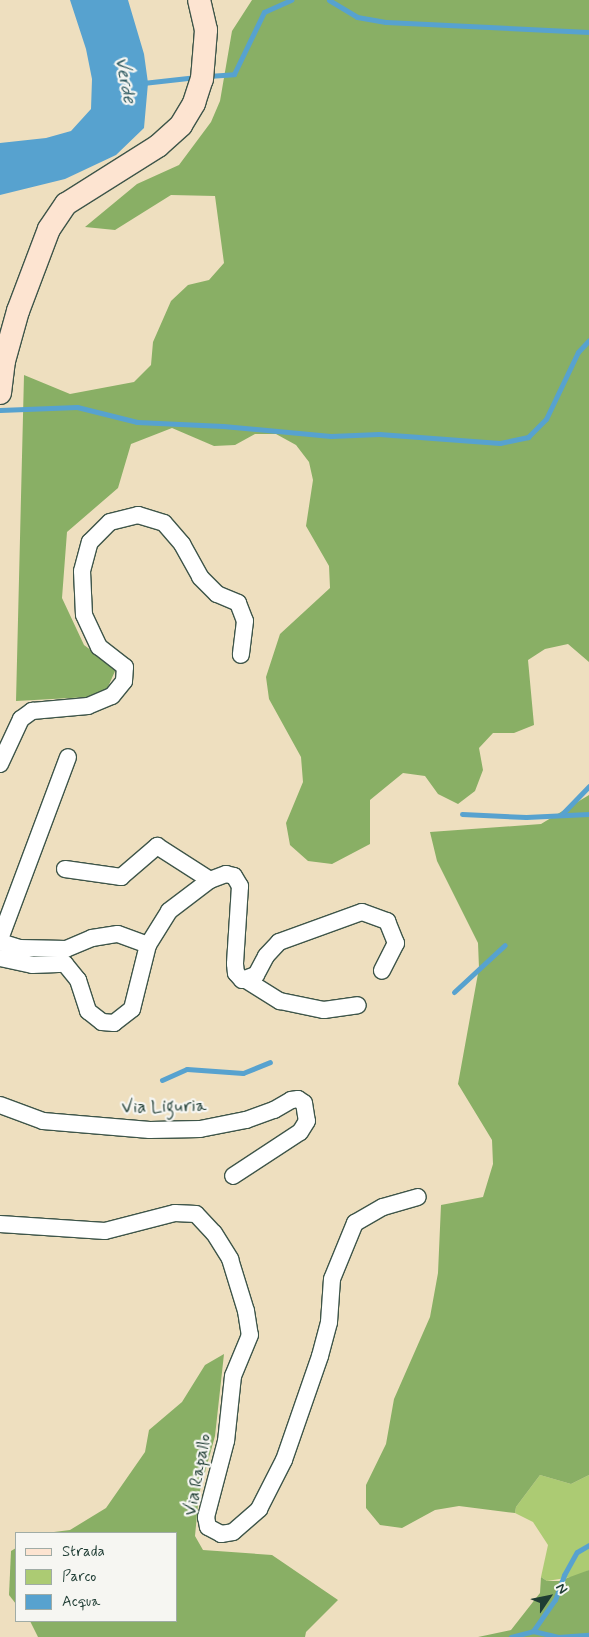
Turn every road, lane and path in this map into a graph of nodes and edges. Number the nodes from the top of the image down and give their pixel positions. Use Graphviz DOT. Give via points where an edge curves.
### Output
graph roads {
  1 [pos="199,0"];
  2 [pos="0,393"];
  3 [pos="241,655"];
  4 [pos="68,756"];
  5 [pos="0,764"];
  6 [pos="65,868"];
  7 [pos="210,880"];
  8 [pos="0,941"];
  9 [pos="148,946"];
  10 [pos="0,958"];
  11 [pos="382,970"];
  12 [pos="246,980"];
  13 [pos="358,1005"];
  14 [pos="0,1105"];
  15 [pos="233,1176"];
  16 [pos="418,1197"];
  17 [pos="0,1224"];
  1 -- 2 [label="main road" via="206,30 202,79 194,103 181,125 158,146 66,204 49,229 18,311 4,361"];
  3 -- 5 [label="street" via="245,620 238,603 217,594 200,577 182,544 164,523 138,515 110,522 90,542 84,561 84,615 99,647 125,667 124,681 112,696 88,706 32,711 21,719"];
  4 -- 8 [label="street"];
  6 -- 7 [label="street" via="121,877 157,846"];
  7 -- 9 [label="street" via="169,910"];
  7 -- 12 [label="street" via="226,874 234,876 240,886 235,964 236,973"];
  8 -- 9 [label="street" via="20,948 66,949 92,938 118,934"];
  9 -- 10 [label="street" via="132,1009 114,1023 102,1022 88,1011 78,980 65,964 32,965"];
  11 -- 12 [label="street" via="396,943 387,921 362,912 279,942 266,956 256,975"];
  12 -- 13 [label="street" via="280,1001 324,1010"];
  14 -- 15 [label="street, Via Liguria" via="43,1121 150,1130 200,1129 246,1120 291,1100 298,1099 304,1103 307,1121 300,1132"];
  16 -- 17 [label="street, Via Rapallo" via="383,1207 356,1223 332,1279 329,1322 320,1356 284,1460 259,1509 233,1532 221,1534 208,1527 206,1517 226,1441 233,1376 250,1335 230,1259 214,1233 196,1214 175,1212 105,1231"];
}
